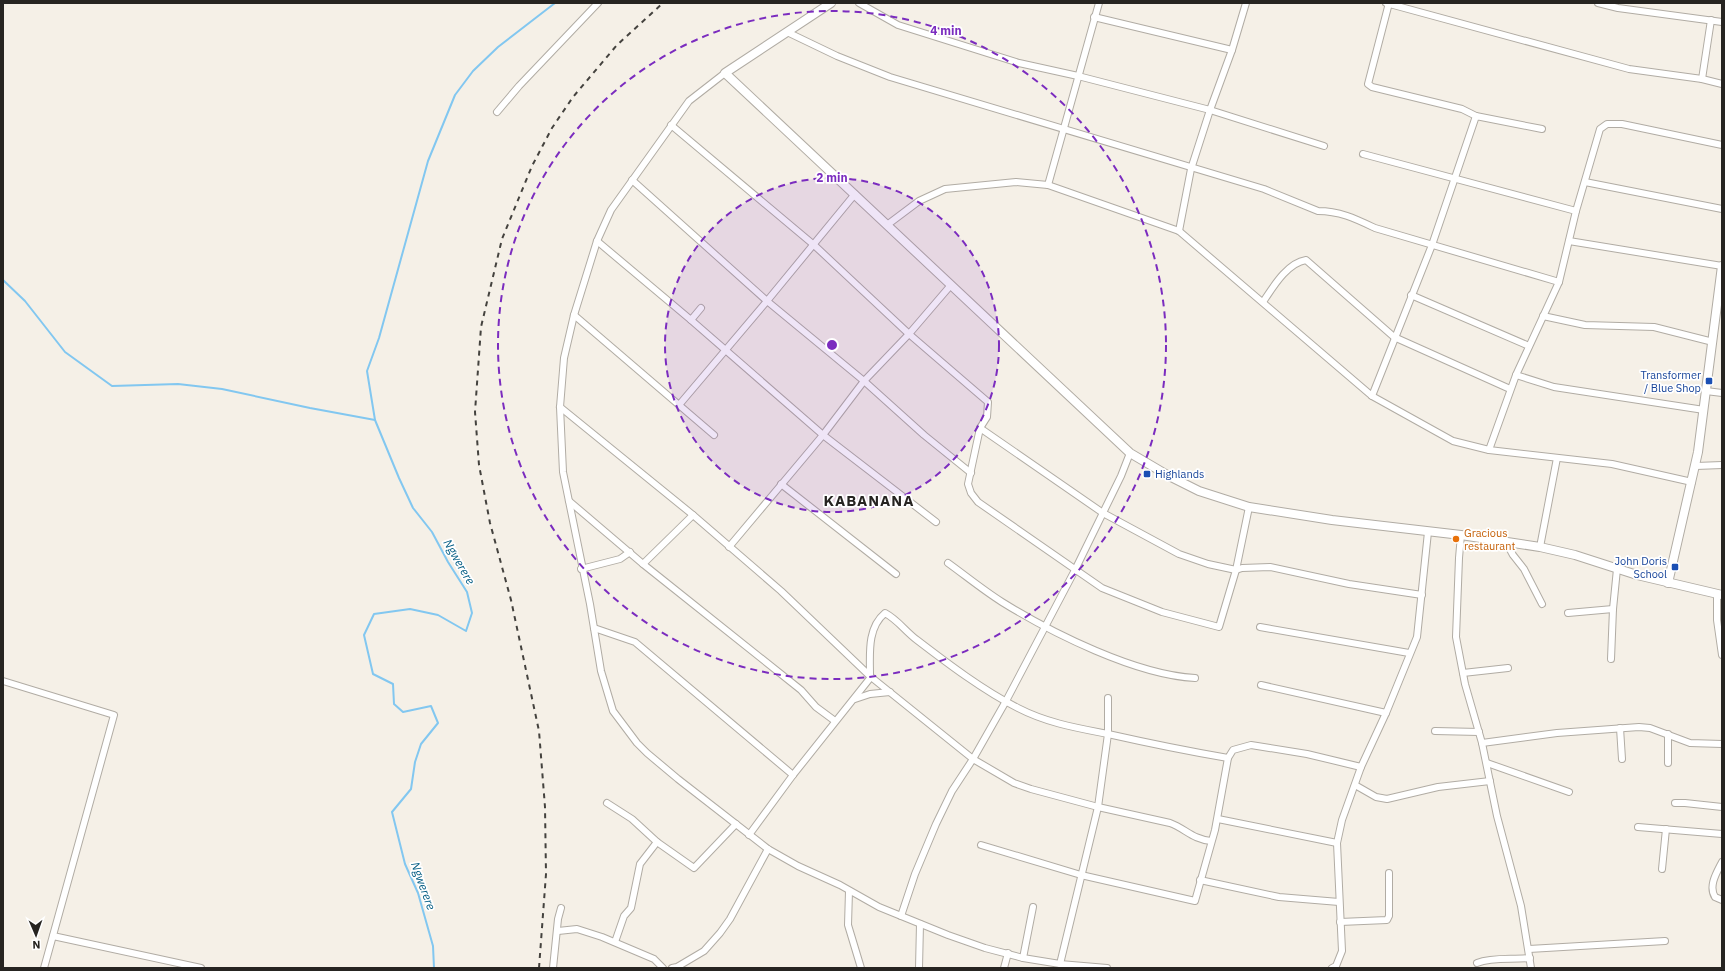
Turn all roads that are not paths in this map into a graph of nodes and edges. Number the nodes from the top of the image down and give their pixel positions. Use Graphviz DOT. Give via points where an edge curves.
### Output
graph roads {
  1 [pos="598,3"];
  2 [pos="859,3"];
  3 [pos="1099,3"];
  4 [pos="1246,3"];
  5 [pos="1388,3"];
  6 [pos="1598,3"];
  7 [pos="828,4"];
  8 [pos="1094,17"];
  9 [pos="1711,20"];
  10 [pos="1722,22"];
  11 [pos="787,32"];
  12 [pos="1232,50"];
  13 [pos="725,74"];
  14 [pos="1078,76"];
  15 [pos="1702,79"];
  16 [pos="1722,84"];
  17 [pos="1210,110"];
  18 [pos="497,112"];
  19 [pos="1476,116"];
  20 [pos="671,125"];
  21 [pos="1063,129"];
  22 [pos="1542,129"];
  23 [pos="1722,145"];
  24 [pos="1324,146"];
  25 [pos="1364,154"];
  26 [pos="1192,169"];
  27 [pos="1454,179"];
  28 [pos="632,180"];
  29 [pos="1585,182"];
  30 [pos="1048,185"];
  31 [pos="855,194"];
  32 [pos="1722,209"];
  33 [pos="1576,212"];
  34 [pos="887,225"];
  35 [pos="1179,231"];
  36 [pos="597,241"];
  37 [pos="1569,241"];
  38 [pos="814,245"];
  39 [pos="1432,245"];
  40 [pos="1722,266"];
  41 [pos="1559,282"];
  42 [pos="951,285"];
  43 [pos="1411,295"];
  44 [pos="767,301"];
  45 [pos="1263,302"];
  46 [pos="701,308"];
  47 [pos="574,315"];
  48 [pos="1543,316"];
  49 [pos="691,320"];
  50 [pos="909,334"];
  51 [pos="1394,337"];
  52 [pos="1713,342"];
  53 [pos="1529,346"];
  54 [pos="725,351"];
  55 [pos="1516,374"];
  56 [pos="864,381"];
  57 [pos="1510,389"];
  58 [pos="1706,391"];
  59 [pos="1722,393"];
  60 [pos="1372,396"];
  61 [pos="679,405"];
  62 [pos="560,407"];
  63 [pos="1704,410"];
  64 [pos="980,428"];
  65 [pos="714,435"];
  66 [pos="823,435"];
  67 [pos="1488,450"];
  68 [pos="1130,453"];
  69 [pos="1557,458"];
  70 [pos="1722,465"];
  71 [pos="1696,466"];
  72 [pos="971,472"];
  73 [pos="1692,482"];
  74 [pos="781,484"];
  75 [pos="569,501"];
  76 [pos="1249,507"];
  77 [pos="1103,513"];
  78 [pos="693,515"];
  79 [pos="936,522"];
  80 [pos="1428,532"];
  81 [pos="1461,535"];
  82 [pos="1506,542"];
  83 [pos="729,547"];
  84 [pos="1540,547"];
  85 [pos="630,552"];
  86 [pos="948,563"];
  87 [pos="643,564"];
  88 [pos="582,569"];
  89 [pos="1076,570"];
  90 [pos="1236,570"];
  91 [pos="1617,570"];
  92 [pos="896,574"];
  93 [pos="1668,583"];
  94 [pos="1719,594"];
  95 [pos="1422,595"];
  96 [pos="1542,604"];
  97 [pos="1613,609"];
  98 [pos="1568,613"];
  99 [pos="1046,627"];
  100 [pos="1260,627"];
  101 [pos="594,628"];
  102 [pos="1409,653"];
  103 [pos="1722,655"];
  104 [pos="1611,659"];
  105 [pos="1508,668"];
  106 [pos="1463,673"];
  107 [pos="871,676"];
  108 [pos="1195,678"];
  109 [pos="3,681"];
  110 [pos="1261,685"];
  111 [pos="890,692"];
  112 [pos="1108,698"];
  113 [pos="855,699"];
  114 [pos="1006,702"];
  115 [pos="1386,713"];
  116 [pos="835,722"];
  117 [pos="1620,728"];
  118 [pos="1435,731"];
  119 [pos="1479,732"];
  120 [pos="1108,734"];
  121 [pos="1668,734"];
  122 [pos="1482,743"];
  123 [pos="1722,744"];
  124 [pos="1228,758"];
  125 [pos="973,759"];
  126 [pos="1622,759"];
  127 [pos="1487,763"];
  128 [pos="1668,763"];
  129 [pos="1361,767"];
  130 [pos="793,776"];
  131 [pos="1490,781"];
  132 [pos="1355,785"];
  133 [pos="1569,792"];
  134 [pos="607,802"];
  135 [pos="1675,803"];
  136 [pos="1098,807"];
  137 [pos="1722,807"];
  138 [pos="1218,819"];
  139 [pos="736,824"];
  140 [pos="1638,827"];
  141 [pos="1666,829"];
  142 [pos="1722,834"];
  143 [pos="749,835"];
  144 [pos="1212,841"];
  145 [pos="657,842"];
  146 [pos="1338,843"];
  147 [pos="981,845"];
  148 [pos="768,849"];
  149 [pos="1722,862"];
  150 [pos="1662,869"];
  151 [pos="1389,873"];
  152 [pos="1081,875"];
  153 [pos="1200,880"];
  154 [pos="849,891"];
  155 [pos="1722,900"];
  156 [pos="1339,902"];
  157 [pos="1033,907"];
  158 [pos="561,908"];
  159 [pos="901,916"];
  160 [pos="1340,922"];
  161 [pos="920,924"];
  162 [pos="558,931"];
  163 [pos="53,936"];
  164 [pos="1665,941"];
  165 [pos="615,942"];
  166 [pos="1528,949"];
  167 [pos="1008,954"];
  168 [pos="1023,958"];
  169 [pos="1530,958"];
  170 [pos="1477,963"];
  171 [pos="1063,966"];
  172 [pos="1336,967"];
  173 [pos="44,968"];
  174 [pos="201,968"];
  175 [pos="553,968"];
  176 [pos="663,968"];
  177 [pos="672,968"];
  178 [pos="861,968"];
  179 [pos="919,968"];
  180 [pos="1004,968"];
  181 [pos="1107,968"];
  182 [pos="1531,968"];
  1 -- 18 [label="street"];
  2 -- 14 [label="street" via="898,24 1018,63"];
  3 -- 8 [label="street"];
  4 -- 12 [label="street"];
  5 -- 15 [label="street" via="1629,69"];
  5 -- 19 [label="street" via="1368,84 1378,89 1462,109"];
  6 -- 9 [label="street"];
  7 -- 11 [label="street"];
  8 -- 12 [label="street"];
  8 -- 14 [label="street"];
  9 -- 10 [label="street"];
  9 -- 15 [label="street"];
  11 -- 13 [label="street"];
  11 -- 21 [label="street" via="890,77"];
  12 -- 17 [label="street"];
  13 -- 20 [label="street" via="689,101"];
  13 -- 31 [label="street"];
  14 -- 17 [label="street"];
  14 -- 21 [label="street"];
  15 -- 16 [label="street"];
  17 -- 24 [label="street"];
  17 -- 26 [label="street"];
  19 -- 22 [label="street"];
  19 -- 27 [label="street"];
  20 -- 28 [label="street"];
  20 -- 38 [label="street"];
  21 -- 26 [label="street"];
  21 -- 30 [label="street"];
  23 -- 29 [label="street" via="1622,124 1607,124 1600,128"];
  25 -- 27 [label="street"];
  26 -- 35 [label="street"];
  26 -- 39 [label="street" via="1264,189 1318,212 1327,210 1346,215 1376,228"];
  27 -- 33 [label="street"];
  27 -- 39 [label="street"];
  28 -- 36 [label="street" via="611,210"];
  28 -- 44 [label="street"];
  29 -- 32 [label="street"];
  29 -- 33 [label="street"];
  30 -- 34 [label="street" via="1016,182 944,189 919,202"];
  30 -- 35 [label="street"];
  31 -- 34 [label="street"];
  31 -- 38 [label="street"];
  33 -- 37 [label="street"];
  34 -- 42 [label="street"];
  35 -- 45 [label="street"];
  36 -- 47 [label="street"];
  36 -- 49 [label="street"];
  37 -- 40 [label="street"];
  37 -- 41 [label="street"];
  38 -- 44 [label="street"];
  38 -- 50 [label="street"];
  39 -- 41 [label="street"];
  39 -- 43 [label="street"];
  40 -- 52 [label="street"];
  41 -- 48 [label="street"];
  42 -- 50 [label="street"];
  42 -- 68 [label="street"];
  43 -- 51 [label="street"];
  43 -- 53 [label="street"];
  44 -- 54 [label="street"];
  44 -- 56 [label="street"];
  45 -- 51 [label="street" via="1293,265 1306,260"];
  45 -- 60 [label="street"];
  46 -- 49 [label="street"];
  47 -- 61 [label="street"];
  47 -- 62 [label="street" via="564,358"];
  48 -- 52 [label="street" via="1585,325 1654,327"];
  48 -- 53 [label="street"];
  49 -- 54 [label="street"];
  50 -- 56 [label="street"];
  50 -- 64 [label="street" via="988,402 987,417"];
  51 -- 57 [label="street"];
  51 -- 60 [label="street"];
  52 -- 58 [label="street"];
  53 -- 55 [label="street"];
  54 -- 61 [label="street"];
  54 -- 66 [label="street"];
  55 -- 57 [label="street"];
  55 -- 63 [label="street" via="1554,387"];
  56 -- 66 [label="street"];
  56 -- 72 [label="street" via="924,435"];
  57 -- 67 [label="street"];
  58 -- 59 [label="street"];
  58 -- 63 [label="street"];
  60 -- 67 [label="street" via="1452,441"];
  61 -- 65 [label="street"];
  62 -- 75 [label="street" via="563,472"];
  62 -- 78 [label="street"];
  63 -- 71 [label="street"];
  64 -- 72 [label="street"];
  64 -- 77 [label="street"];
  66 -- 74 [label="street"];
  66 -- 79 [label="street"];
  67 -- 69 [label="street"];
  68 -- 76 [label="street" via="1199,491"];
  68 -- 77 [label="street"];
  69 -- 73 [label="street" via="1612,464"];
  69 -- 84 [label="street"];
  70 -- 71 [label="street"];
  71 -- 73 [label="street"];
  72 -- 89 [label="street" via="968,484 978,502"];
  73 -- 93 [label="street"];
  74 -- 83 [label="street"];
  74 -- 92 [label="street"];
  75 -- 85 [label="street"];
  75 -- 88 [label="street"];
  76 -- 80 [label="street"];
  76 -- 90 [label="street"];
  77 -- 89 [label="street"];
  77 -- 90 [label="street" via="1179,554"];
  78 -- 83 [label="street"];
  78 -- 87 [label="street"];
  80 -- 81 [label="street"];
  80 -- 95 [label="street"];
  81 -- 82 [label="street"];
  81 -- 106 [label="street" via="1456,637"];
  82 -- 84 [label="street"];
  82 -- 96 [label="street" via="1524,569"];
  83 -- 107 [label="street" via="781,591"];
  84 -- 91 [label="street" via="1575,555"];
  85 -- 87 [label="street"];
  85 -- 88 [label="street" via="620,559"];
  86 -- 99 [label="street" via="1001,602"];
  87 -- 116 [label="street" via="801,690 816,707"];
  88 -- 101 [label="street"];
  89 -- 90 [label="street" via="1102,588 1162,612 1219,627"];
  89 -- 99 [label="street"];
  90 -- 95 [label="street" via="1270,567 1349,584"];
  91 -- 93 [label="street"];
  91 -- 97 [label="street"];
  93 -- 94 [label="street"];
  94 -- 103 [label="street" via="1717,620"];
  95 -- 102 [label="street" via="1417,637"];
  97 -- 98 [label="street"];
  97 -- 104 [label="street"];
  99 -- 108 [label="street" via="1118,659 1154,670"];
  99 -- 114 [label="street"];
  100 -- 102 [label="street"];
  101 -- 130 [label="street" via="635,642"];
  101 -- 139 [label="street" via="600,671 613,711 622,724 647,753"];
  102 -- 115 [label="street"];
  105 -- 106 [label="street"];
  106 -- 119 [label="street"];
  107 -- 111 [label="street"];
  107 -- 113 [label="street"];
  107 -- 114 [label="street" via="872,629 885,613 943,660"];
  109 -- 163 [label="street" via="114,715"];
  110 -- 115 [label="street"];
  111 -- 113 [label="street"];
  111 -- 125 [label="street"];
  112 -- 120 [label="street"];
  113 -- 116 [label="street"];
  114 -- 120 [label="street" via="1052,723"];
  114 -- 125 [label="street"];
  115 -- 129 [label="street"];
  116 -- 130 [label="street"];
  117 -- 121 [label="street" via="1650,728"];
  117 -- 122 [label="street"];
  117 -- 126 [label="street"];
  118 -- 119 [label="street"];
  119 -- 122 [label="street"];
  120 -- 124 [label="street"];
  120 -- 136 [label="street"];
  121 -- 123 [label="street" via="1690,743"];
  121 -- 128 [label="street"];
  122 -- 127 [label="street"];
  124 -- 129 [label="street" via="1233,750 1251,745 1307,754"];
  124 -- 138 [label="street"];
  125 -- 136 [label="street" via="1014,783"];
  125 -- 159 [label="street" via="952,791 936,824"];
  127 -- 131 [label="street"];
  127 -- 133 [label="street"];
  129 -- 132 [label="street"];
  130 -- 143 [label="street"];
  131 -- 132 [label="street" via="1438,787 1387,799 1376,797"];
  131 -- 166 [label="street" via="1521,906"];
  132 -- 146 [label="street" via="1342,820"];
  134 -- 145 [label="street" via="632,819"];
  135 -- 137 [label="street"];
  136 -- 144 [label="street" via="1170,823 1180,826 1196,838"];
  136 -- 152 [label="street"];
  138 -- 144 [label="street"];
  138 -- 146 [label="street"];
  139 -- 143 [label="street"];
  139 -- 145 [label="street" via="694,868"];
  140 -- 141 [label="street"];
  141 -- 142 [label="street"];
  141 -- 150 [label="street"];
  143 -- 148 [label="street"];
  144 -- 153 [label="street"];
  145 -- 165 [label="street" via="640,864 631,908 624,916"];
  146 -- 156 [label="street"];
  147 -- 152 [label="street"];
  148 -- 154 [label="street"];
  148 -- 177 [label="street" via="730,919 716,938 704,952"];
  149 -- 155 [label="street" via="1714,880 1713,890 1716,897"];
  151 -- 160 [label="street" via="1389,916 1386,920"];
  152 -- 153 [label="street" via="1195,901"];
  152 -- 171 [label="street"];
  153 -- 156 [label="street" via="1279,897"];
  154 -- 159 [label="street"];
  154 -- 178 [label="street" via="848,925"];
  156 -- 160 [label="street"];
  157 -- 168 [label="street"];
  158 -- 162 [label="street"];
  159 -- 161 [label="street"];
  160 -- 172 [label="street" via="1342,951"];
  161 -- 167 [label="street"];
  161 -- 179 [label="street"];
  162 -- 165 [label="street" via="577,929"];
  162 -- 175 [label="street"];
  163 -- 173 [label="street"];
  163 -- 174 [label="street"];
  164 -- 166 [label="street"];
  165 -- 176 [label="street" via="654,959"];
  166 -- 169 [label="street"];
  167 -- 168 [label="street"];
  167 -- 180 [label="street"];
  168 -- 171 [label="street"];
  169 -- 170 [label="street" via="1486,960"];
  169 -- 182 [label="street"];
  171 -- 181 [label="street"];
}
